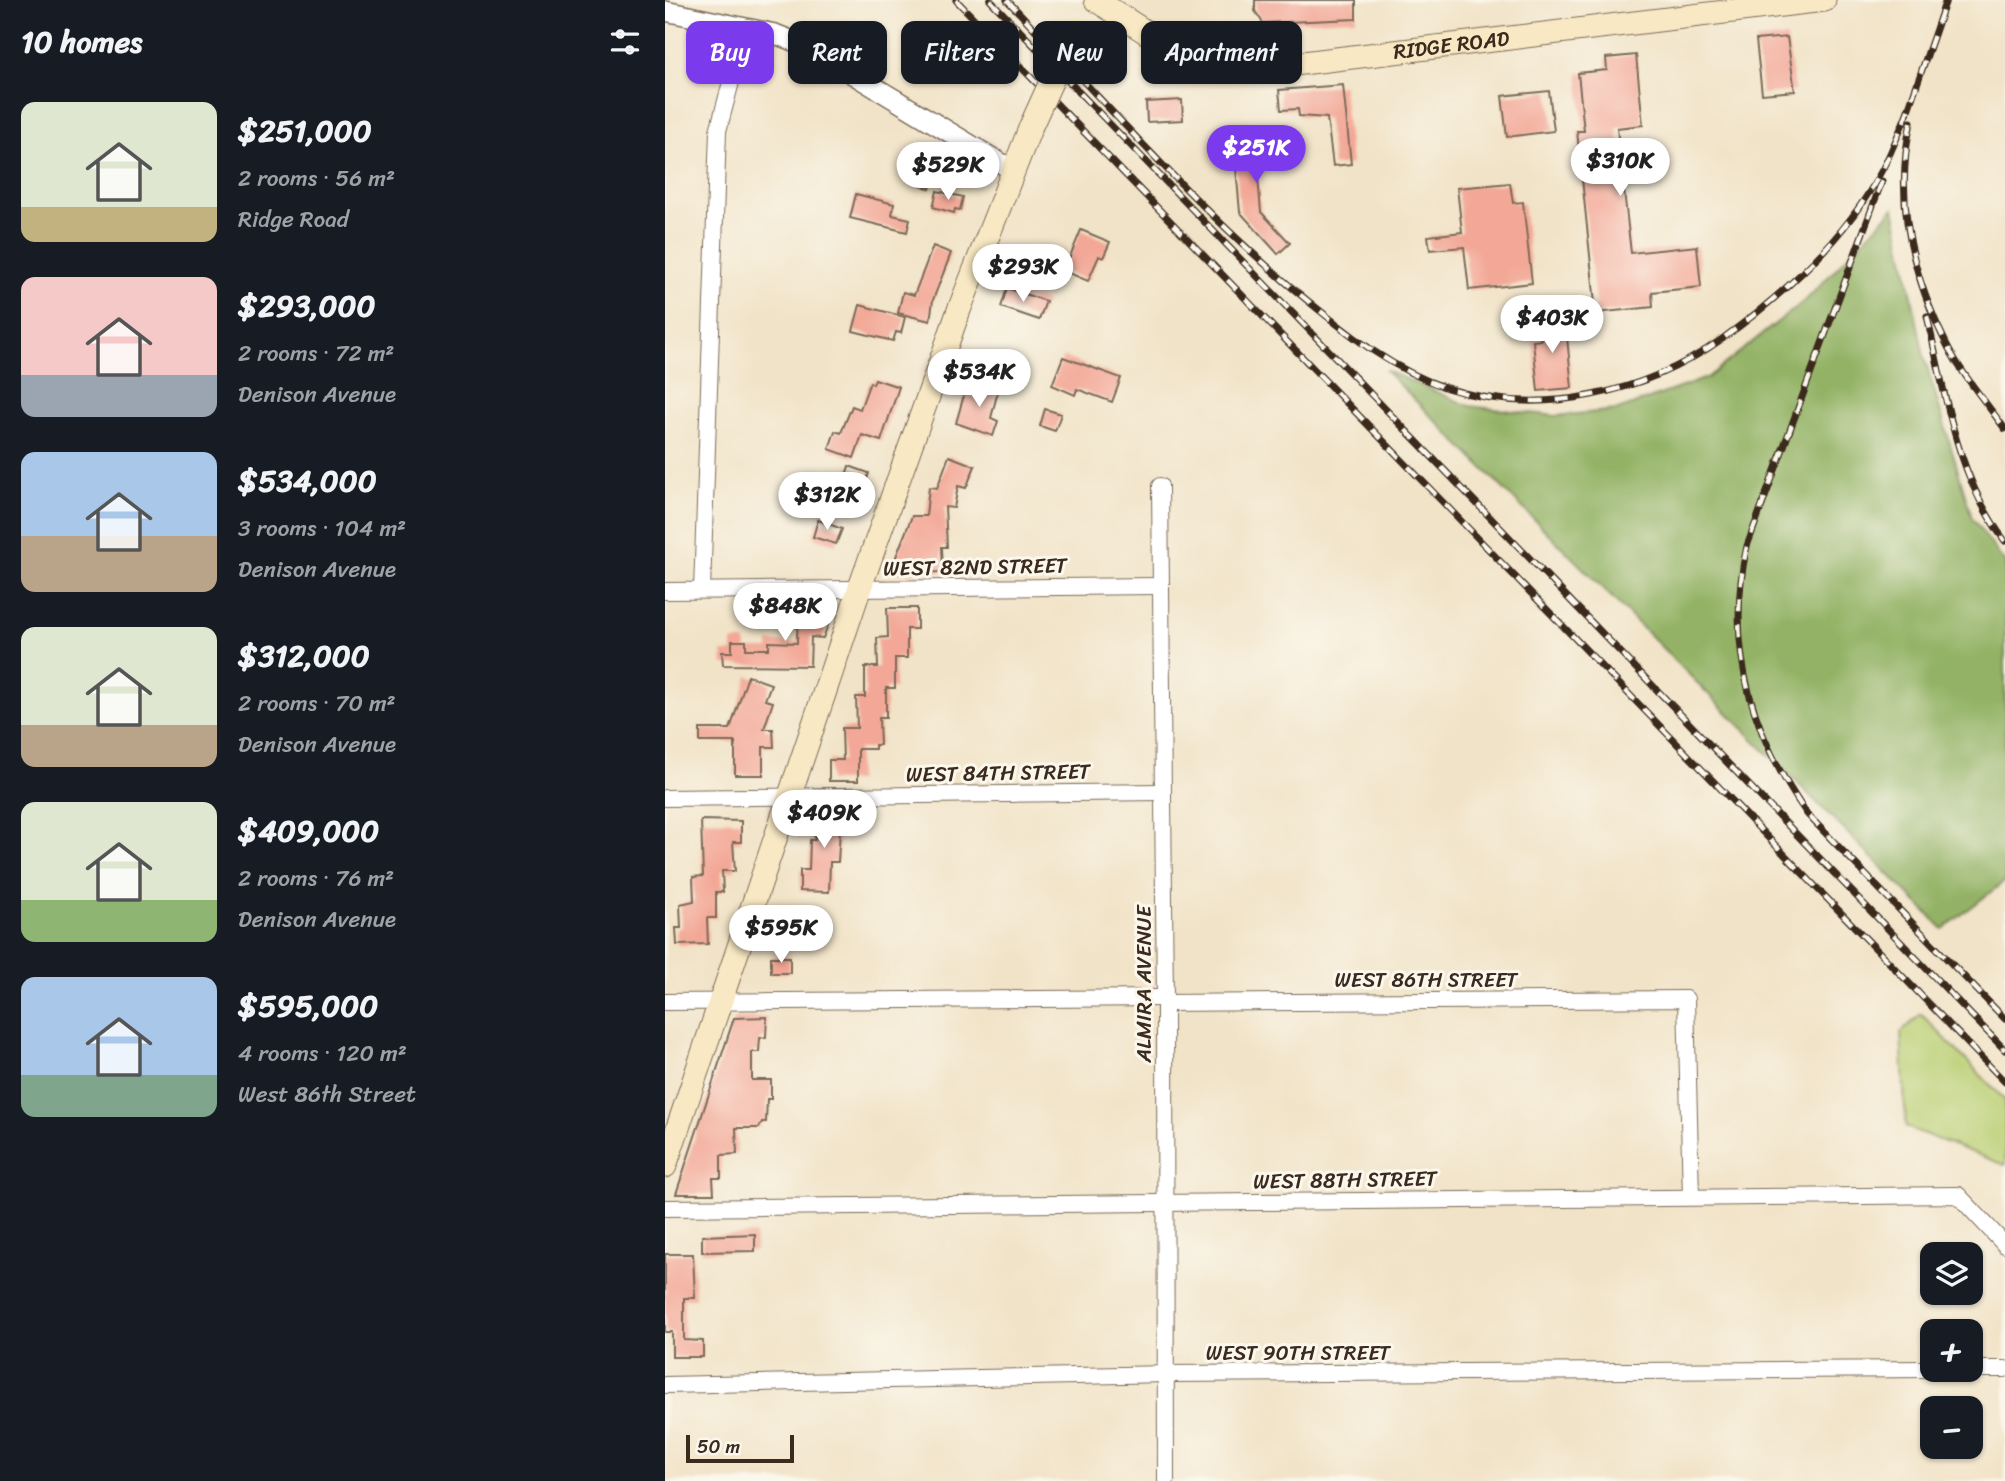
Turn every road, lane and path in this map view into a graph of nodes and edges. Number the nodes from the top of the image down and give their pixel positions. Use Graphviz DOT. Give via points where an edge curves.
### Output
graph roads {
  1 [pos="1088,0"];
  2 [pos="1097,0"];
  3 [pos="1824,0"];
  4 [pos="665,11"];
  5 [pos="709,21"];
  6 [pos="774,34"];
  7 [pos="730,84"];
  8 [pos="1014,171"];
  9 [pos="1160,486"];
  10 [pos="1159,586"];
  11 [pos="702,590"];
  12 [pos="859,590"];
  13 [pos="665,591"];
  14 [pos="1163,792"];
  15 [pos="791,797"];
  16 [pos="665,798"];
  17 [pos="722,1001"];
  18 [pos="1165,1001"];
  19 [pos="665,1002"];
  20 [pos="665,1166"];
  21 [pos="1691,1197"];
  22 [pos="1166,1202"];
  23 [pos="665,1208"];
  24 [pos="2005,1245"];
  25 [pos="1920,1369"];
  26 [pos="1983,1369"];
  27 [pos="2005,1369"];
  28 [pos="1167,1374"];
  29 [pos="665,1385"];
  30 [pos="1166,1481"];
  1 -- 8 [label="main road, bridge"];
  2 -- 3 [label="main road, RIDGE ROAD" via="1172,49 1210,62 1253,69"];
  4 -- 5 [label="street"];
  6 -- 8 [label="street" via="806,46"];
  7 -- 11 [label="street" via="717,131"];
  8 -- 12 [label="main road"];
  9 -- 10 [label="street, ALMIRA AVENUE"];
  10 -- 12 [label="street, WEST 82ND STREET"];
  10 -- 14 [label="street, ALMIRA AVENUE"];
  11 -- 12 [label="street, WEST 82ND STREET"];
  11 -- 13 [label="street, WEST 82ND STREET"];
  12 -- 15 [label="main road"];
  14 -- 15 [label="street, WEST 84TH STREET"];
  14 -- 18 [label="street, ALMIRA AVENUE"];
  15 -- 16 [label="street, WEST 84TH STREET"];
  15 -- 17 [label="main road"];
  17 -- 18 [label="street, WEST 86TH STREET"];
  17 -- 19 [label="street, WEST 86TH STREET"];
  17 -- 20 [label="main road"];
  18 -- 21 [label="street, WEST 86TH STREET" via="1686,999"];
  18 -- 22 [label="street, ALMIRA AVENUE"];
  21 -- 22 [label="street, WEST 88TH STREET"];
  21 -- 24 [label="street, WEST 88TH STREET" via="1958,1195"];
  22 -- 23 [label="street, WEST 88TH STREET"];
  22 -- 28 [label="street, ALMIRA AVENUE"];
  25 -- 28 [label="street, WEST 90TH STREET"];
  26 -- 27 [label="street"];
  28 -- 29 [label="street, WEST 90TH STREET"];
  28 -- 30 [label="street, ALMIRA AVENUE"];
}
